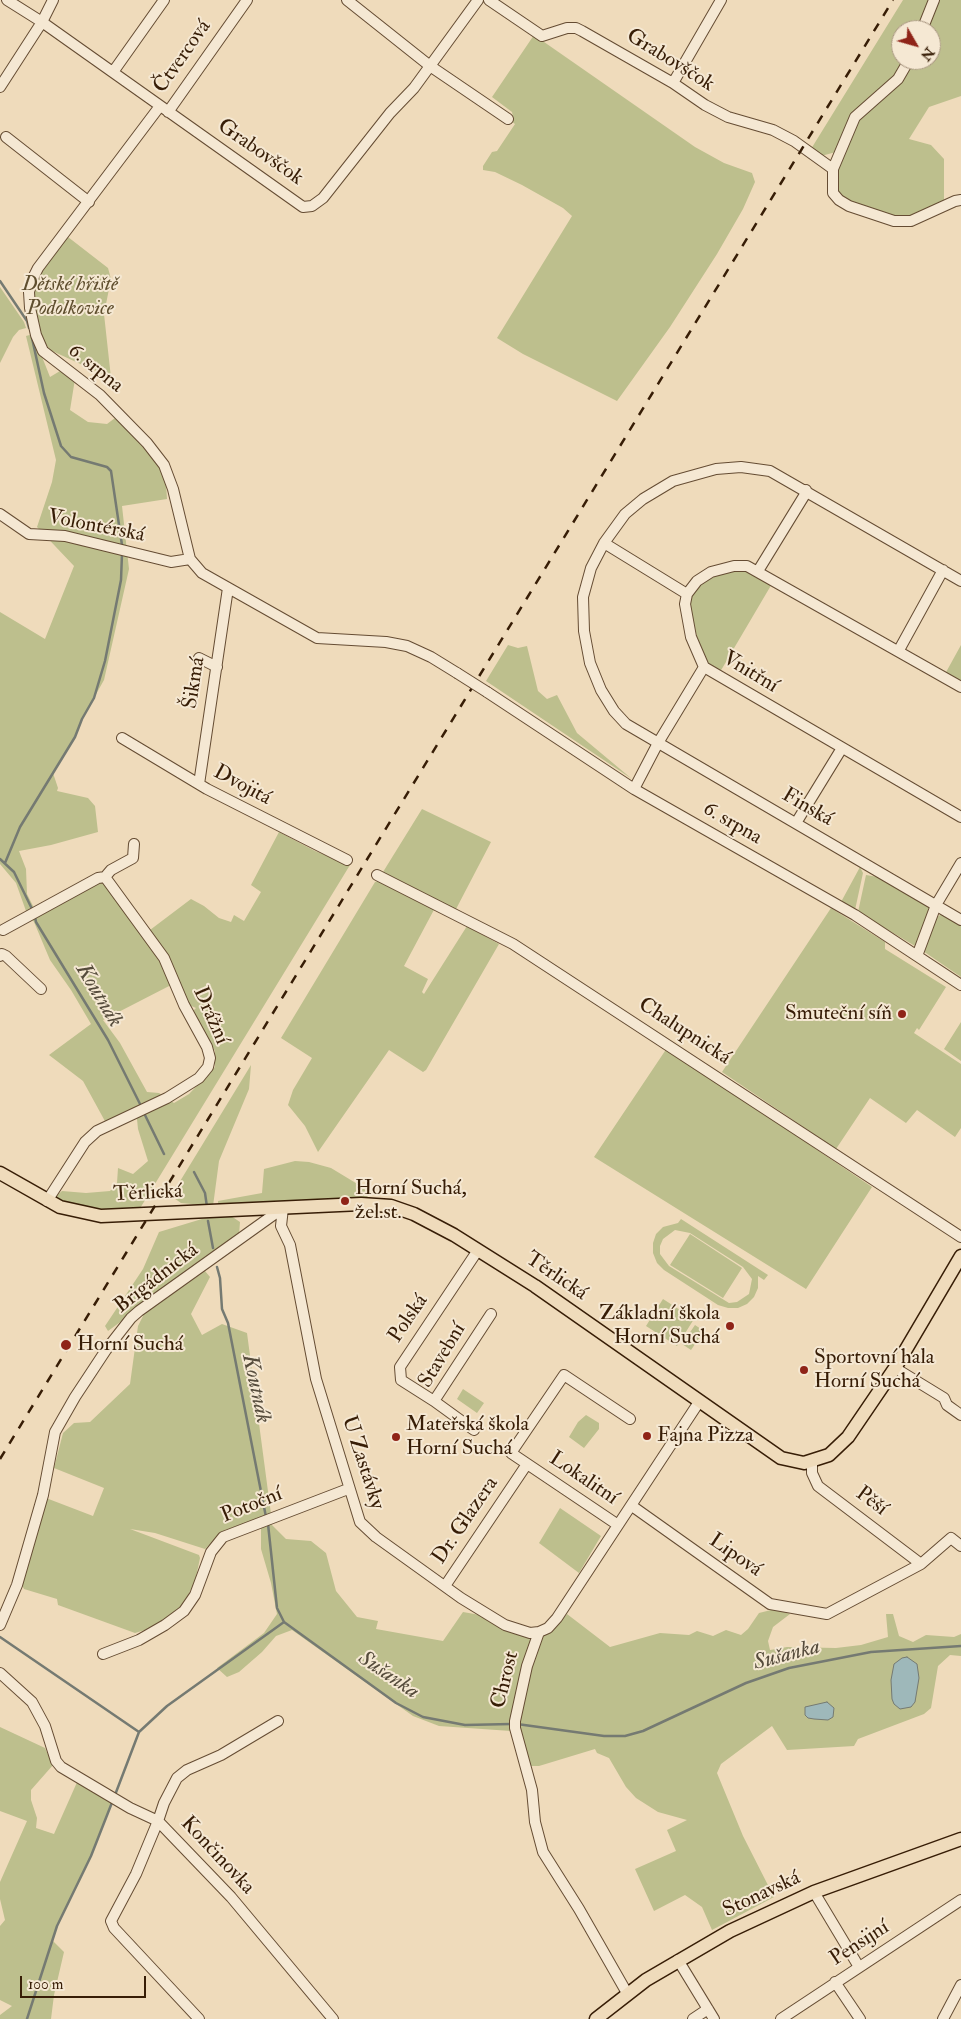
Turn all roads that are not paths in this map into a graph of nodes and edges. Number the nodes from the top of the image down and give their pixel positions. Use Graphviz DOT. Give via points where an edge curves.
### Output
graph roads {
  1 [pos="8,0"];
  2 [pos="52,0"];
  3 [pos="164,0"];
  4 [pos="247,0"];
  5 [pos="347,0"];
  6 [pos="478,0"];
  7 [pos="489,0"];
  8 [pos="721,0"];
  9 [pos="934,0"];
  10 [pos="926,20"];
  11 [pos="42,22"];
  12 [pos="430,66"];
  13 [pos="903,70"];
  14 [pos="113,72"];
  15 [pos="673,83"];
  16 [pos="0,87"];
  17 [pos="164,109"];
  18 [pos="508,119"];
  19 [pos="6,137"];
  20 [pos="833,169"];
  21 [pos="961,200"];
  22 [pos="89,202"];
  23 [pos="806,490"];
  24 [pos="0,514"];
  25 [pos="604,543"];
  26 [pos="190,559"];
  27 [pos="943,570"];
  28 [pos="758,571"];
  29 [pos="961,581"];
  30 [pos="228,588"];
  31 [pos="687,594"];
  32 [pos="898,650"];
  33 [pos="199,658"];
  34 [pos="217,667"];
  35 [pos="704,667"];
  36 [pos="961,687"];
  37 [pos="122,738"];
  38 [pos="658,743"];
  39 [pos="842,748"];
  40 [pos="199,784"];
  41 [pos="634,789"];
  42 [pos="961,818"];
  43 [pos="796,823"];
  44 [pos="134,844"];
  45 [pos="348,860"];
  46 [pos="961,863"];
  47 [pos="378,875"];
  48 [pos="105,877"];
  49 [pos="936,905"];
  50 [pos="961,920"];
  51 [pos="4,930"];
  52 [pos="0,956"];
  53 [pos="917,956"];
  54 [pos="961,985"];
  55 [pos="41,989"];
  56 [pos="0,1173"];
  57 [pos="47,1201"];
  58 [pos="283,1208"];
  59 [pos="961,1237"];
  60 [pos="478,1250"];
  61 [pos="961,1256"];
  62 [pos="491,1314"];
  63 [pos="895,1368"];
  64 [pos="434,1401"];
  65 [pos="699,1402"];
  66 [pos="961,1415"];
  67 [pos="630,1420"];
  68 [pos="474,1430"];
  69 [pos="812,1462"];
  70 [pos="527,1464"];
  71 [pos="348,1489"];
  72 [pos="632,1506"];
  73 [pos="618,1525"];
  74 [pos="961,1546"];
  75 [pos="921,1564"];
  76 [pos="445,1586"];
  77 [pos="0,1625"];
  78 [pos="539,1632"];
  79 [pos="102,1654"];
  80 [pos="0,1673"];
  81 [pos="278,1721"];
  82 [pos="158,1822"];
  83 [pos="961,1839"];
  84 [pos="814,1892"];
  85 [pos="961,1900"];
  86 [pos="678,1960"];
  87 [pos="859,1967"];
  88 [pos="835,1982"];
  89 [pos="961,1985"];
  90 [pos="627,1994"];
  91 [pos="708,2009"];
  92 [pos="199,2019"];
  93 [pos="333,2019"];
  94 [pos="596,2019"];
  95 [pos="693,2019"];
  96 [pos="714,2019"];
  97 [pos="781,2019"];
  98 [pos="860,2019"];
  99 [pos="943,2019"];
  1 -- 11 [label="street"];
  2 -- 11 [label="street"];
  3 -- 14 [label="street"];
  4 -- 17 [label="street, Čtvercová"];
  5 -- 12 [label="street"];
  6 -- 12 [label="street, Grabovščok"];
  7 -- 15 [label="street, Grabovščok" via="538,35 576,28"];
  8 -- 15 [label="street"];
  9 -- 10 [label="street"];
  11 -- 14 [label="street"];
  11 -- 16 [label="street"];
  12 -- 17 [label="street, Grabovščok" via="323,198 312,206 303,207 289,198"];
  12 -- 18 [label="street"];
  13 -- 20 [label="street" via="898,79 855,117"];
  14 -- 17 [label="street"];
  15 -- 20 [label="street, Grabovščok" via="728,117 774,130 789,138"];
  17 -- 22 [label="street, 6. srpna"];
  19 -- 22 [label="street"];
  20 -- 21 [label="street" via="833,193 839,200 886,219 911,221"];
  22 -- 26 [label="street, 6. srpna" via="32,280 29,300 34,328 43,351 100,394 164,465"];
  23 -- 25 [label="street, Finská" via="770,471 740,467 716,469 673,481 643,499 625,514"];
  23 -- 27 [label="street, Finská"];
  23 -- 28 [label="street"];
  24 -- 26 [label="street, Volontérská" via="29,534 65,536 171,562"];
  25 -- 31 [label="street"];
  25 -- 38 [label="street, Finská" via="591,568 583,597 584,632 590,663 614,711 626,724"];
  26 -- 30 [label="street" via="202,573"];
  27 -- 29 [label="street, Finská"];
  27 -- 32 [label="street"];
  28 -- 31 [label="street" via="747,566 722,568 704,576"];
  28 -- 32 [label="street"];
  30 -- 34 [label="street, Šikmá"];
  30 -- 41 [label="street, 6. srpna, bridge" via="317,638 386,642 407,646 431,657"];
  31 -- 35 [label="street, Vnitřní" via="691,637"];
  32 -- 36 [label="street"];
  33 -- 34 [label="street"];
  34 -- 40 [label="street, Šikmá"];
  35 -- 38 [label="street"];
  35 -- 39 [label="street, Vnitřní"];
  37 -- 40 [label="street, Dvojitá"];
  38 -- 41 [label="street"];
  38 -- 43 [label="street, Finská"];
  39 -- 42 [label="street, Vnitřní"];
  39 -- 43 [label="street"];
  40 -- 45 [label="street, Dvojitá"];
  41 -- 53 [label="street, 6. srpna" via="855,915"];
  43 -- 49 [label="street, Finská"];
  44 -- 48 [label="street" via="133,858"];
  46 -- 49 [label="street"];
  47 -- 59 [label="street, Chalupnická" via="513,944"];
  48 -- 51 [label="street"];
  48 -- 57 [label="street, Drážní" via="164,958 210,1058 208,1067 199,1078 167,1098 97,1131 85,1142"];
  49 -- 50 [label="street, Finská"];
  49 -- 53 [label="street"];
  52 -- 55 [label="street" via="6,956"];
  53 -- 54 [label="street, 6. srpna"];
  56 -- 57 [label="main road, Těrlická"];
  57 -- 58 [label="main road, Těrlická" via="72,1211 101,1216"];
  58 -- 60 [label="main road, Těrlická" via="347,1204 391,1206 428,1220"];
  58 -- 71 [label="street, U Zastávky" via="281,1226 290,1245 316,1379"];
  58 -- 77 [label="street, Brigádnická" via="139,1311 106,1350 55,1432 43,1495 20,1577"];
  60 -- 64 [label="street, Polská" via="400,1367 401,1380"];
  60 -- 65 [label="main road, Těrlická" via="535,1286"];
  61 -- 63 [label="main road, Těrlická"];
  62 -- 64 [label="street, Stavební"];
  63 -- 66 [label="street" via="944,1398"];
  63 -- 69 [label="main road, Těrlická" via="840,1447 824,1459"];
  64 -- 68 [label="street, Stavební"];
  65 -- 69 [label="main road, Těrlická" via="781,1458"];
  65 -- 72 [label="street, Chrost"];
  67 -- 70 [label="street, Dr. Glazera" via="564,1375 511,1453"];
  69 -- 75 [label="street, Pěší" via="812,1474 818,1486"];
  70 -- 73 [label="street, Lokalitní"];
  70 -- 76 [label="street, Dr. Glazera"];
  71 -- 76 [label="street, U Zastávky" via="360,1522 366,1529"];
  71 -- 79 [label="street, Potoční" via="223,1536 211,1552 195,1595 184,1611 139,1640"];
  72 -- 73 [label="street, Chrost"];
  72 -- 75 [label="street, Lipová" via="770,1604 826,1614"];
  73 -- 78 [label="street, Chrost" via="557,1618"];
  74 -- 75 [label="street" via="951,1538"];
  76 -- 78 [label="street, U Zastávky" via="495,1620 530,1633"];
  78 -- 90 [label="street, Chrost" via="527,1666 515,1724 532,1790 535,1822 543,1852"];
  80 -- 82 [label="street" via="32,1702 61,1767"];
  81 -- 82 [label="street, Končinovka" via="220,1756 187,1770 178,1778"];
  82 -- 92 [label="street" via="111,1921"];
  82 -- 93 [label="street, Končinovka" via="231,1897"];
  83 -- 84 [label="main road, Stonavská"];
  84 -- 86 [label="main road, Stonavská" via="730,1931"];
  84 -- 87 [label="street"];
  85 -- 87 [label="street, Pensijní"];
  86 -- 90 [label="main road, Stonavská"];
  86 -- 91 [label="street"];
  87 -- 88 [label="street, Pensijní"];
  88 -- 97 [label="street, Pensijní"];
  88 -- 98 [label="street"];
  89 -- 99 [label="street"];
  90 -- 94 [label="main road, Stonavská"];
  91 -- 95 [label="street"];
  91 -- 96 [label="street"];
}
